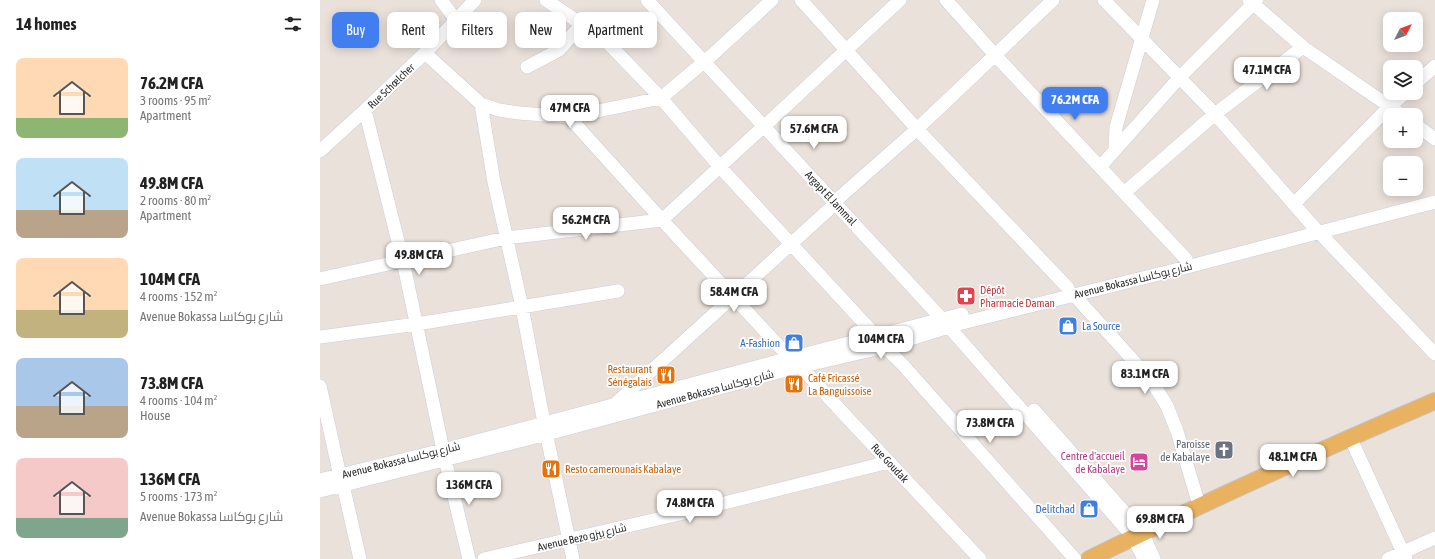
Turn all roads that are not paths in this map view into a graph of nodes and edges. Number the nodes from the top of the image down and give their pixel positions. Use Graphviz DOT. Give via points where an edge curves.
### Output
graph roads {
  1 [pos="441,0"];
  2 [pos="475,0"];
  3 [pos="546,0"];
  4 [pos="647,0"];
  5 [pos="659,0"];
  6 [pos="772,0"];
  7 [pos="801,0"];
  8 [pos="900,0"];
  9 [pos="946,0"];
  10 [pos="1053,0"];
  11 [pos="1104,0"];
  12 [pos="1153,0"];
  13 [pos="1253,1"];
  14 [pos="450,12"];
  15 [pos="462,12"];
  16 [pos="574,19"];
  17 [pos="447,28"];
  18 [pos="574,33"];
  19 [pos="1142,40"];
  20 [pos="1303,47"];
  21 [pos="613,48"];
  22 [pos="846,49"];
  23 [pos="425,53"];
  24 [pos="995,55"];
  25 [pos="707,59"];
  26 [pos="1435,66"];
  27 [pos="527,68"];
  28 [pos="1423,77"];
  29 [pos="1180,78"];
  30 [pos="661,98"];
  31 [pos="1397,100"];
  32 [pos="481,104"];
  33 [pos="1390,106"];
  34 [pos="1393,108"];
  35 [pos="365,110"];
  36 [pos="1215,114"];
  37 [pos="569,116"];
  38 [pos="767,124"];
  39 [pos="917,129"];
  40 [pos="1423,130"];
  41 [pos="1435,139"];
  42 [pos="1115,150"];
  43 [pos="320,151"];
  44 [pos="720,167"];
  45 [pos="1100,167"];
  46 [pos="1124,193"];
  47 [pos="1435,194"];
  48 [pos="838,200"];
  49 [pos="1435,202"];
  50 [pos="1294,204"];
  51 [pos="662,220"];
  52 [pos="1316,228"];
  53 [pos="506,238"];
  54 [pos="792,245"];
  55 [pos="1186,259"];
  56 [pos="403,260"];
  57 [pos="320,279"];
  58 [pos="618,291"];
  59 [pos="1071,292"];
  60 [pos="733,297"];
  61 [pos="522,307"];
  62 [pos="950,322"];
  63 [pos="417,324"];
  64 [pos="876,336"];
  65 [pos="320,337"];
  66 [pos="885,346"];
  67 [pos="1435,354"];
  68 [pos="790,358"];
  69 [pos="801,367"];
  70 [pos="320,386"];
  71 [pos="1435,401"];
  72 [pos="615,404"];
  73 [pos="545,428"];
  74 [pos="1350,437"];
  75 [pos="444,454"];
  76 [pos="889,462"];
  77 [pos="320,480"];
  78 [pos="341,481"];
  79 [pos="320,491"];
  80 [pos="1199,505"];
  81 [pos="1138,535"];
  82 [pos="1435,538"];
  83 [pos="569,540"];
  84 [pos="1404,556"];
  85 [pos="360,559"];
  86 [pos="469,559"];
  87 [pos="484,559"];
  88 [pos="573,559"];
  89 [pos="980,559"];
  90 [pos="1075,559"];
  91 [pos="1089,559"];
  92 [pos="1113,559"];
  93 [pos="1144,559"];
  94 [pos="1154,559"];
  95 [pos="1388,559"];
  1 -- 14 [label="street"];
  2 -- 15 [label="street, Rue Schœlcher"];
  3 -- 16 [label="street"];
  4 -- 25 [label="street, Argapt El Jammal"];
  5 -- 25 [label="street, Argapt El Jammal"];
  6 -- 25 [label="street"];
  7 -- 22 [label="street"];
  8 -- 22 [label="street"];
  9 -- 24 [label="street"];
  10 -- 24 [label="street"];
  11 -- 19 [label="street"];
  12 -- 19 [label="street"];
  13 -- 20 [label="street"];
  13 -- 29 [label="street"];
  17 -- 23 [label="street, Rue Schœlcher"];
  18 -- 27 [label="street" via="559,50"];
  19 -- 29 [label="street"];
  19 -- 42 [label="street" via="1116,127"];
  20 -- 33 [label="street"];
  20 -- 36 [label="street"];
  21 -- 30 [label="street"];
  22 -- 38 [label="street"];
  22 -- 39 [label="street"];
  23 -- 32 [label="street"];
  23 -- 35 [label="street, Rue Schœlcher"];
  24 -- 39 [label="street"];
  24 -- 45 [label="street"];
  25 -- 30 [label="street"];
  25 -- 38 [label="street, Argapt El Jammal"];
  26 -- 28 [label="street"];
  29 -- 36 [label="street"];
  29 -- 42 [label="street"];
  30 -- 37 [label="street"];
  30 -- 44 [label="street"];
  31 -- 33 [label="street"];
  32 -- 37 [label="street" via="519,113"];
  32 -- 53 [label="street"];
  33 -- 34 [label="street"];
  33 -- 50 [label="street"];
  35 -- 43 [label="street, Rue Schœlcher"];
  35 -- 56 [label="street"];
  36 -- 46 [label="street"];
  36 -- 50 [label="street"];
  37 -- 51 [label="street"];
  38 -- 44 [label="street"];
  38 -- 48 [label="street, Argapt El Jammal"];
  39 -- 48 [label="street"];
  39 -- 59 [label="street"];
  40 -- 41 [label="street"];
  42 -- 45 [label="street"];
  44 -- 51 [label="street"];
  44 -- 54 [label="street"];
  45 -- 46 [label="street"];
  46 -- 55 [label="street"];
  47 -- 52 [label="street, Avenue Bokassa شارع بوكاسا"];
  48 -- 54 [label="street"];
  48 -- 62 [label="street, Argapt El Jammal"];
  49 -- 52 [label="street, Avenue Bokassa شارع بوكاسا"];
  50 -- 52 [label="street"];
  51 -- 53 [label="street"];
  51 -- 60 [label="street"];
  52 -- 55 [label="street, Avenue Bokassa شارع بوكاسا"];
  52 -- 59 [label="street, Avenue Bokassa شارع بوكاسا" via="1187,267"];
  52 -- 67 [label="street"];
  53 -- 56 [label="street"];
  53 -- 61 [label="street"];
  54 -- 60 [label="street"];
  54 -- 64 [label="street"];
  55 -- 59 [label="street, Avenue Bokassa شارع بوكاسا"];
  56 -- 57 [label="street"];
  56 -- 63 [label="street"];
  58 -- 61 [label="street"];
  59 -- 62 [label="street, Avenue Bokassa شارع بوكاسا"];
  59 -- 80 [label="street" via="1151,380 1167,406"];
  60 -- 68 [label="street"];
  60 -- 72 [label="street"];
  61 -- 63 [label="street"];
  61 -- 73 [label="street"];
  62 -- 64 [label="street, Avenue Bokassa شارع بوكاسا"];
  62 -- 66 [label="street, Avenue Bokassa شارع بوكاسا"];
  62 -- 81 [label="street, Argapt El Jammal"];
  63 -- 65 [label="street"];
  63 -- 75 [label="street"];
  64 -- 68 [label="street, Avenue Bokassa شارع بوكاسا"];
  66 -- 69 [label="street, Avenue Bokassa شارع بوكاسا"];
  66 -- 90 [label="street"];
  68 -- 72 [label="street, Avenue Bokassa شارع بوكاسا"];
  69 -- 73 [label="street, Avenue Bokassa شارع بوكاسا" via="628,412"];
  69 -- 76 [label="street, Rue Goudak"];
  70 -- 78 [label="street"];
  71 -- 74 [label="main road"];
  72 -- 73 [label="street, Avenue Bokassa شارع بوكاسا"];
  73 -- 75 [label="street, Avenue Bokassa شارع بوكاسا"];
  73 -- 83 [label="street"];
  74 -- 80 [label="main road"];
  74 -- 84 [label="street"];
  75 -- 78 [label="street, Avenue Bokassa شارع بوكاسا"];
  75 -- 86 [label="street"];
  76 -- 83 [label="street, Avenue Bezo شارع بيزو"];
  76 -- 89 [label="street, Rue Goudak"];
  77 -- 78 [label="street, Avenue Bokassa شارع بوكاسا"];
  78 -- 79 [label="street, Avenue Bokassa شارع بوكاسا"];
  78 -- 85 [label="street"];
  80 -- 81 [label="main road"];
  81 -- 91 [label="main road"];
  81 -- 93 [label="street"];
  81 -- 94 [label="street"];
  82 -- 84 [label="street"];
  83 -- 87 [label="street, Avenue Bezo شارع بيزو"];
  83 -- 88 [label="street"];
  84 -- 95 [label="street"];
  91 -- 92 [label="main road"];
}
